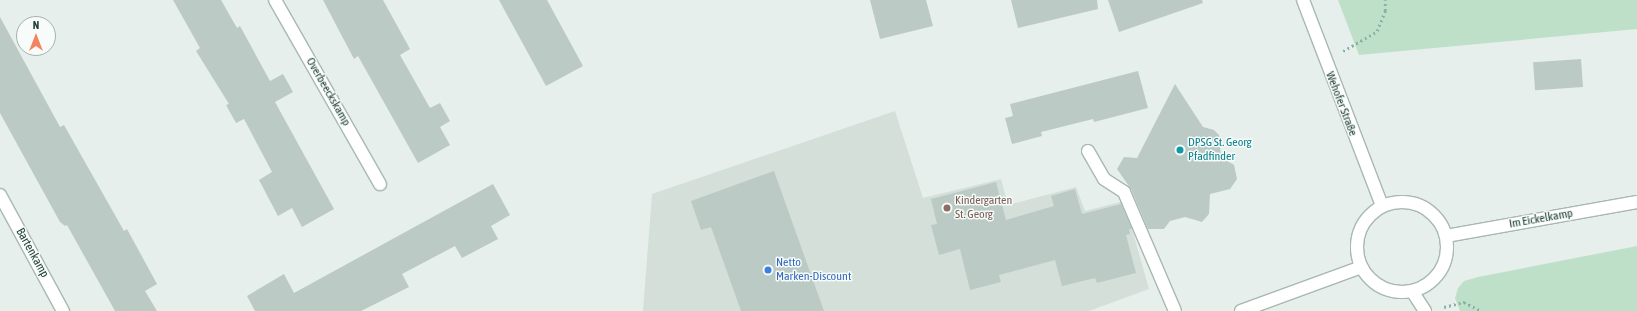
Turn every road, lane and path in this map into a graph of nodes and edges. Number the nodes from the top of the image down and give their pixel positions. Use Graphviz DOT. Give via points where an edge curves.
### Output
graph roads {
  1 [pos="275,0"];
  2 [pos="1303,0"];
  3 [pos="1385,0"];
  4 [pos="1325,62"];
  5 [pos="1088,151"];
  6 [pos="380,184"];
  7 [pos="0,195"];
  8 [pos="1637,202"];
  9 [pos="1382,206"];
  10 [pos="1446,236"];
  11 [pos="1361,267"];
  12 [pos="1412,290"];
  13 [pos="1442,308"];
  14 [pos="63,311"];
  15 [pos="1175,311"];
  16 [pos="1241,311"];
  17 [pos="1425,311"];
  18 [pos="1482,311"];
  1 -- 6 [label="street, Overbeeckskamp"];
  2 -- 4 [label="street, Wehofer Straße"];
  3 -- 4 [label="path" via="1385,11 1377,31"];
  4 -- 9 [label="street, Wehofer Straße"];
  5 -- 15 [label="street" via="1104,179 1124,192"];
  7 -- 14 [label="street, Bartenkamp"];
  8 -- 10 [label="street, Im Eickelkamp"];
  9 -- 10 [label="street" via="1409,202 1421,206 1441,224"];
  9 -- 11 [label="street" via="1372,212 1359,232 1358,255"];
  10 -- 12 [label="street" via="1446,254 1440,271 1428,283"];
  11 -- 12 [label="street" via="1370,279 1382,287 1397,291"];
  11 -- 16 [label="street"];
  12 -- 17 [label="street"];
  13 -- 18 [label="path" via="1464,302"];
}
